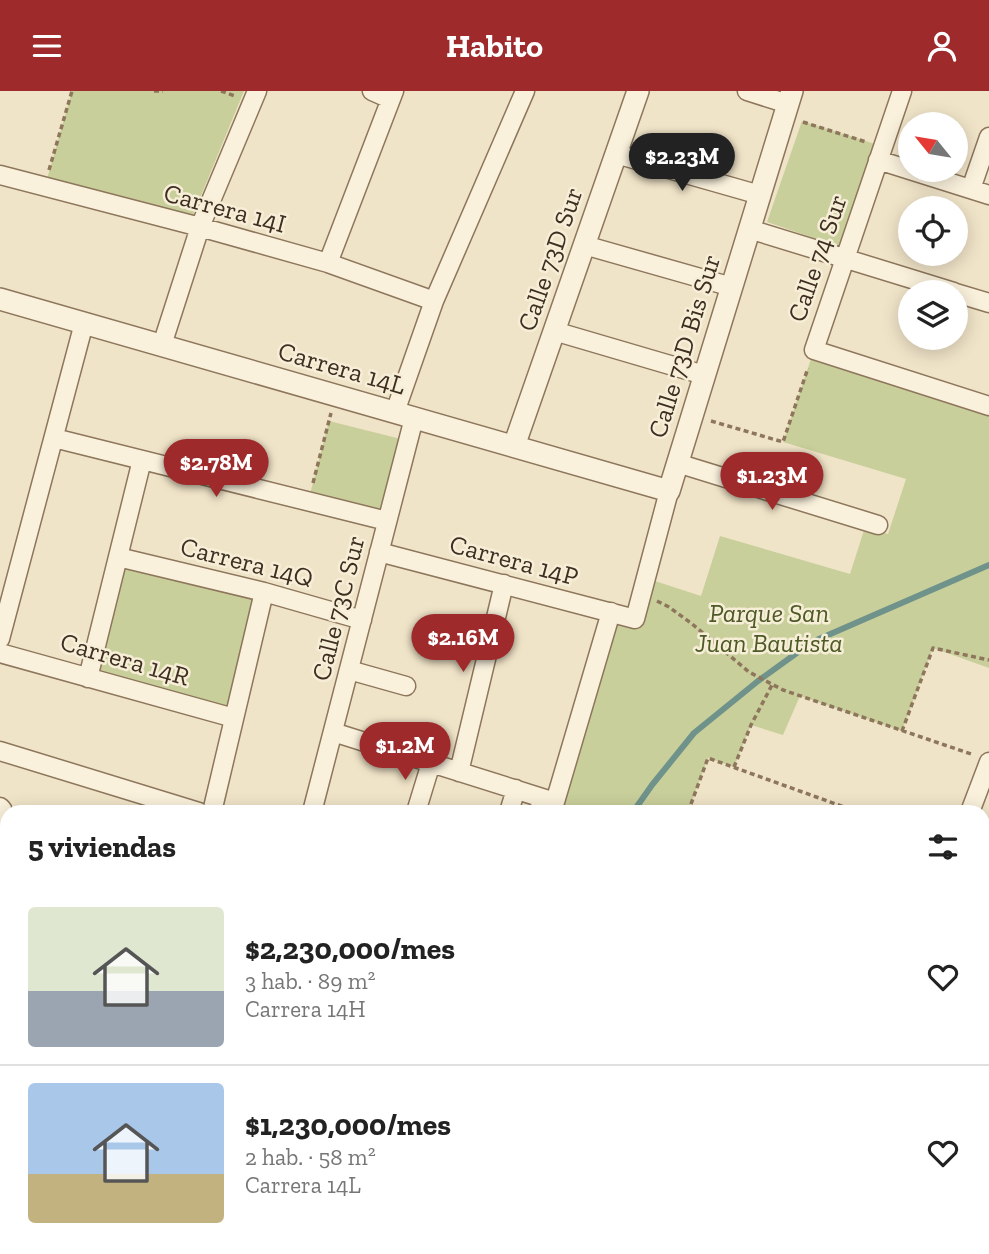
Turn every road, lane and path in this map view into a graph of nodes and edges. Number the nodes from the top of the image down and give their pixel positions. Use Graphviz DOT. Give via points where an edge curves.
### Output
graph roads {
  1 [pos="72,91"];
  2 [pos="154,91"];
  3 [pos="163,91"];
  4 [pos="257,91"];
  5 [pos="372,91"];
  6 [pos="525,91"];
  7 [pos="638,91"];
  8 [pos="747,91"];
  9 [pos="902,91"];
  10 [pos="392,95"];
  11 [pos="788,104"];
  12 [pos="989,137"];
  13 [pos="616,154"];
  14 [pos="881,154"];
  15 [pos="0,175"];
  16 [pos="44,187"];
  17 [pos="971,189"];
  18 [pos="760,195"];
  19 [pos="989,195"];
  20 [pos="200,227"];
  21 [pos="750,229"];
  22 [pos="584,244"];
  23 [pos="845,259"];
  24 [pos="328,263"];
  25 [pos="913,280"];
  26 [pos="732,287"];
  27 [pos="968,297"];
  28 [pos="0,299"];
  29 [pos="434,301"];
  30 [pos="989,303"];
  31 [pos="85,323"];
  32 [pos="554,331"];
  33 [pos="162,345"];
  34 [pos="814,349"];
  35 [pos="704,375"];
  36 [pos="336,395"];
  37 [pos="989,405"];
  38 [pos="404,415"];
  39 [pos="692,416"];
  40 [pos="54,438"];
  41 [pos="514,446"];
  42 [pos="142,460"];
  43 [pos="677,463"];
  44 [pos="669,491"];
  45 [pos="307,502"];
  46 [pos="387,521"];
  47 [pos="878,525"];
  48 [pos="379,552"];
  49 [pos="118,557"];
  50 [pos="504,585"];
  51 [pos="264,592"];
  52 [pos="640,596"];
  53 [pos="611,613"];
  54 [pos="362,619"];
  55 [pos="635,619"];
  56 [pos="0,639"];
  57 [pos="0,653"];
  58 [pos="989,660"];
  59 [pos="349,670"];
  60 [pos="88,678"];
  61 [pos="770,684"];
  62 [pos="406,686"];
  63 [pos="234,718"];
  64 [pos="902,731"];
  65 [pos="332,732"];
  66 [pos="0,751"];
  67 [pos="983,759"];
  68 [pos="431,763"];
  69 [pos="734,767"];
  70 [pos="459,772"];
  71 [pos="516,789"];
  72 [pos="555,802"];
  73 [pos="176,805"];
  74 [pos="214,805"];
  75 [pos="314,805"];
  76 [pos="418,805"];
  77 [pos="511,805"];
  78 [pos="549,805"];
  79 [pos="691,805"];
  80 [pos="839,805"];
  81 [pos="972,805"];
  1 -- 16 [label="path"];
  2 -- 3 [label="path"];
  4 -- 20 [label="street"];
  5 -- 10 [label="street"];
  6 -- 29 [label="street, Calle 73C Sur"];
  7 -- 13 [label="street, Calle 73D Sur"];
  8 -- 11 [label="street"];
  9 -- 14 [label="street, Calle 74 Sur"];
  10 -- 24 [label="street"];
  11 -- 14 [label="path"];
  11 -- 18 [label="street, Calle 73D Bis Sur"];
  12 -- 17 [label="street"];
  13 -- 18 [label="street"];
  13 -- 22 [label="street, Calle 73D Sur"];
  14 -- 17 [label="street"];
  14 -- 23 [label="street, Calle 74 Sur"];
  15 -- 16 [label="street, Carrera 14I"];
  16 -- 20 [label="street, Carrera 14I"];
  17 -- 19 [label="street"];
  18 -- 21 [label="street, Calle 73D Bis Sur"];
  20 -- 24 [label="street, Carrera 14I"];
  20 -- 33 [label="street"];
  21 -- 23 [label="street"];
  21 -- 26 [label="street, Calle 73D Bis Sur"];
  22 -- 26 [label="street"];
  22 -- 32 [label="street, Calle 73D Sur"];
  23 -- 25 [label="street"];
  23 -- 34 [label="street, Calle 74 Sur"];
  24 -- 29 [label="street, Carrera 14I"];
  26 -- 35 [label="street, Calle 73D Bis Sur"];
  27 -- 30 [label="street"];
  28 -- 31 [label="street, Carrera 14L"];
  29 -- 38 [label="street, Calle 73C Sur"];
  31 -- 33 [label="street, Carrera 14L"];
  31 -- 40 [label="street"];
  32 -- 35 [label="street"];
  32 -- 41 [label="street, Calle 73D Sur"];
  33 -- 36 [label="street, Carrera 14L"];
  34 -- 37 [label="street"];
  34 -- 39 [label="path, Calle 74 Sur" via="783,442"];
  35 -- 39 [label="street, Calle 73D Bis Sur"];
  36 -- 38 [label="street, Carrera 14L"];
  36 -- 45 [label="path"];
  38 -- 41 [label="street, Carrera 14L"];
  38 -- 46 [label="street, Calle 73C Sur"];
  39 -- 43 [label="street, Calle 73D Bis Sur"];
  40 -- 42 [label="street"];
  40 -- 56 [label="street"];
  41 -- 44 [label="street, Carrera 14L"];
  42 -- 45 [label="street"];
  42 -- 49 [label="street"];
  43 -- 44 [label="street, Calle 73D Bis Sur"];
  43 -- 47 [label="street"];
  44 -- 52 [label="street, Calle 73D Bis Sur"];
  45 -- 46 [label="street"];
  46 -- 48 [label="street, Calle 73C Sur"];
  48 -- 50 [label="street, Carrera 14P"];
  48 -- 54 [label="street, Calle 73C Sur"];
  49 -- 51 [label="street, Carrera 14Q"];
  49 -- 60 [label="street"];
  50 -- 53 [label="street, Carrera 14P"];
  50 -- 70 [label="street"];
  51 -- 54 [label="street, Carrera 14Q"];
  51 -- 63 [label="street"];
  52 -- 55 [label="street, Calle 73D Bis Sur"];
  52 -- 61 [label="path" via="680,615"];
  53 -- 55 [label="street, Carrera 14P"];
  53 -- 72 [label="street"];
  54 -- 59 [label="street, Calle 73C Sur"];
  57 -- 60 [label="street, Carrera 14R"];
  58 -- 64 [label="path" via="933,648"];
  59 -- 62 [label="street"];
  59 -- 65 [label="street, Calle 73C Sur"];
  60 -- 63 [label="street, Carrera 14R"];
  61 -- 64 [label="path"];
  61 -- 69 [label="path"];
  63 -- 74 [label="street"];
  64 -- 67 [label="path"];
  65 -- 68 [label="street"];
  65 -- 75 [label="street, Calle 73C Sur"];
  66 -- 73 [label="street"];
  67 -- 81 [label="street"];
  68 -- 70 [label="street"];
  68 -- 76 [label="street"];
  69 -- 79 [label="path" via="708,758"];
  69 -- 80 [label="path"];
  70 -- 71 [label="street"];
  71 -- 72 [label="street"];
  71 -- 77 [label="street"];
  72 -- 78 [label="street"];
}
